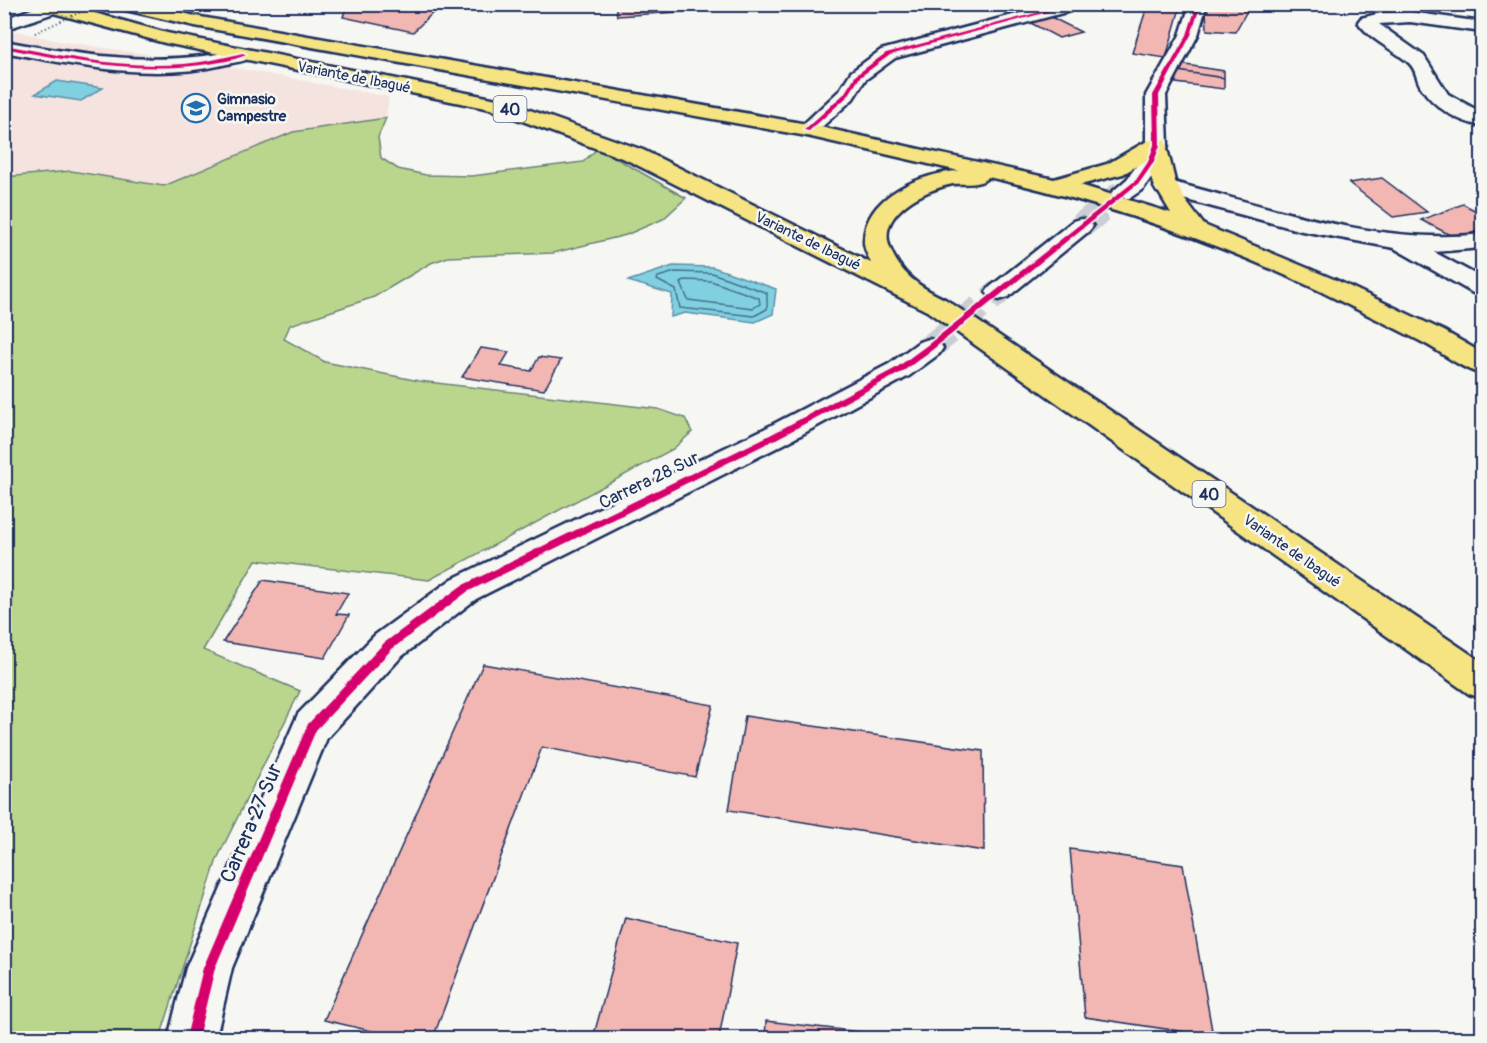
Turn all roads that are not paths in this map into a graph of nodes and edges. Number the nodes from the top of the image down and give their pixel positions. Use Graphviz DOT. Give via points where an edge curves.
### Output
graph roads {
  1 [pos="123,4"];
  2 [pos="1199,4"];
  3 [pos="52,6"];
  4 [pos="1064,7"];
  5 [pos="4,25"];
  6 [pos="1482,27"];
  7 [pos="4,46"];
  8 [pos="243,55"];
  9 [pos="1482,120"];
  10 [pos="807,130"];
  11 [pos="1157,145"];
  12 [pos="1053,185"];
  13 [pos="1165,187"];
  14 [pos="1122,194"];
  15 [pos="1081,226"];
  16 [pos="1196,230"];
  17 [pos="1396,241"];
  18 [pos="1482,241"];
  19 [pos="1482,288"];
  20 [pos="999,292"];
  21 [pos="936,305"];
  22 [pos="929,348"];
  23 [pos="1482,365"];
  24 [pos="387,646"];
  25 [pos="1482,682"];
  26 [pos="192,1038"];
  1 -- 10 [label="highway, Variante de Ibagué / 40" via="195,21"];
  2 -- 11 [label="street" via="1181,52 1156,95"];
  3 -- 5 [label="street"];
  3 -- 8 [label="highway, Variante de Ibagué / 40"];
  4 -- 10 [label="street" via="888,54 858,76 846,95"];
  6 -- 9 [label="street" via="1413,17 1384,16 1367,22 1380,37 1412,56 1426,70 1431,87 1446,102"];
  7 -- 8 [label="street" via="59,57 165,68"];
  8 -- 21 [label="highway, Variante de Ibagué / 40" via="495,104 563,126 635,155"];
  10 -- 12 [label="highway, Variante de Ibagué / 40"];
  11 -- 12 [label="highway" via="1115,169"];
  11 -- 13 [label="highway" via="1157,165"];
  11 -- 14 [label="street" via="1138,181"];
  12 -- 16 [label="highway, Variante de Ibagué / 40" via="1133,207"];
  12 -- 21 [label="highway" via="1013,177 972,176 935,182 904,194 884,212 875,234 881,259 902,284"];
  13 -- 16 [label="highway"];
  13 -- 17 [label="street"];
  15 -- 20 [label="street"];
  16 -- 23 [label="highway, Variante de Ibagué / 40" via="1327,285"];
  17 -- 18 [label="street" via="1444,246"];
  17 -- 19 [label="street"];
  21 -- 25 [label="highway, Variante de Ibagué / 40"];
  22 -- 24 [label="street, Carrera 28 Sur" via="899,369 773,437 464,589"];
  24 -- 26 [label="street, Carrera 27 Sur" via="312,727 209,968"];
}
